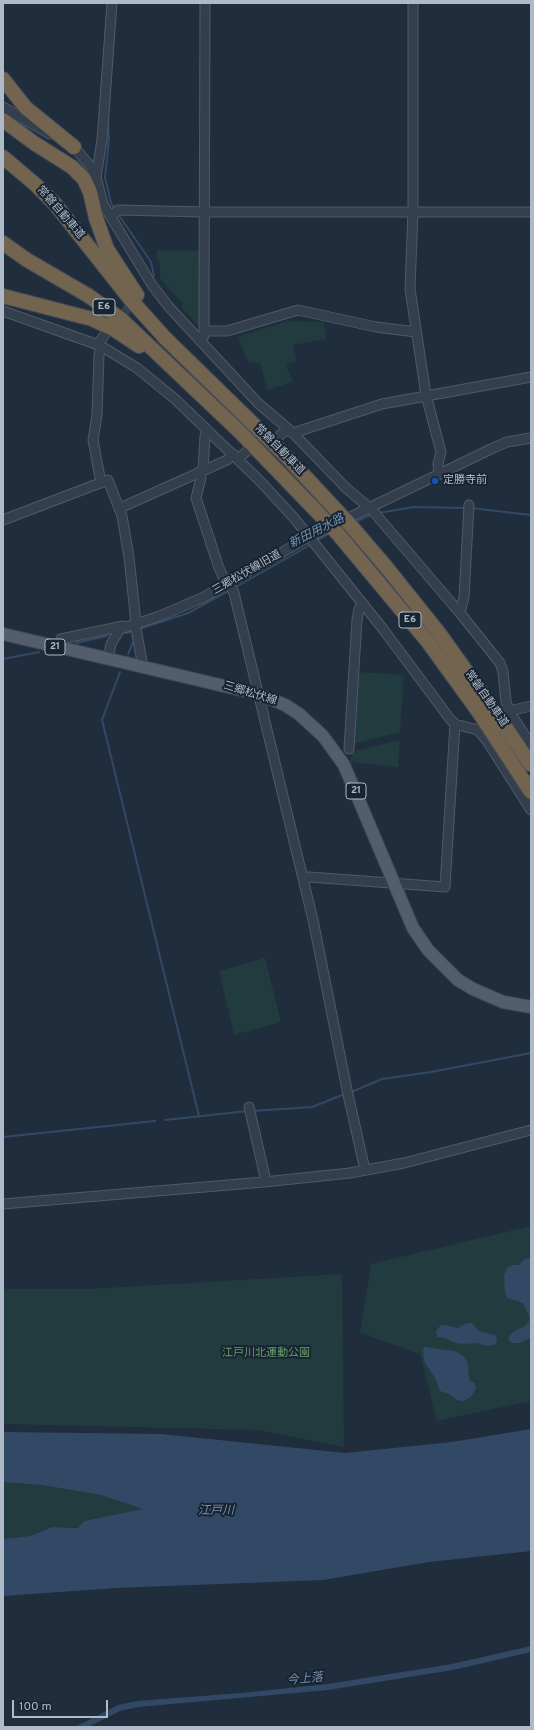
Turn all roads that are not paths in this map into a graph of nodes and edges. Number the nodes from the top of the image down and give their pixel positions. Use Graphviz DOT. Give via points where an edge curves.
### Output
graph roads {
  1 [pos="112,3"];
  2 [pos="204,3"];
  3 [pos="413,3"];
  4 [pos="3,79"];
  5 [pos="3,107"];
  6 [pos="3,120"];
  7 [pos="74,147"];
  8 [pos="3,157"];
  9 [pos="96,177"];
  10 [pos="413,211"];
  11 [pos="205,212"];
  12 [pos="531,212"];
  13 [pos="111,216"];
  14 [pos="3,243"];
  15 [pos="152,285"];
  16 [pos="142,292"];
  17 [pos="3,296"];
  18 [pos="3,311"];
  19 [pos="204,331"];
  20 [pos="416,332"];
  21 [pos="106,333"];
  22 [pos="200,341"];
  23 [pos="99,345"];
  24 [pos="531,378"];
  25 [pos="194,387"];
  26 [pos="426,395"];
  27 [pos="252,422"];
  28 [pos="207,430"];
  29 [pos="286,433"];
  30 [pos="531,438"];
  31 [pos="247,451"];
  32 [pos="235,457"];
  33 [pos="201,471"];
  34 [pos="439,475"];
  35 [pos="101,483"];
  36 [pos="120,508"];
  37 [pos="469,509"];
  38 [pos="372,512"];
  39 [pos="3,520"];
  40 [pos="312,541"];
  41 [pos="229,584"];
  42 [pos="364,605"];
  43 [pos="460,613"];
  44 [pos="133,624"];
  45 [pos="3,634"];
  46 [pos="61,639"];
  47 [pos="108,659"];
  48 [pos="143,667"];
  49 [pos="258,694"];
  50 [pos="531,706"];
  51 [pos="484,707"];
  52 [pos="511,714"];
  53 [pos="456,724"];
  54 [pos="482,735"];
  55 [pos="531,745"];
  56 [pos="349,749"];
  57 [pos="531,765"];
  58 [pos="530,803"];
  59 [pos="303,879"];
  60 [pos="394,882"];
  61 [pos="531,1007"];
  62 [pos="249,1107"];
  63 [pos="531,1130"];
  64 [pos="365,1170"];
  65 [pos="264,1182"];
  66 [pos="3,1204"];
  1 -- 9 [label="street" via="102,140"];
  2 -- 11 [label="street"];
  3 -- 10 [label="street"];
  4 -- 7 [label="highway" via="26,108"];
  5 -- 7 [label="street"];
  6 -- 27 [label="highway" via="79,173 87,184 108,249 136,293 169,332 243,404"];
  7 -- 9 [label="street"];
  8 -- 27 [label="highway, 常磐自動車道 / E6" via="46,194 145,316 202,376"];
  9 -- 13 [label="street" via="103,204"];
  10 -- 11 [label="street"];
  10 -- 12 [label="street"];
  10 -- 20 [label="street" via="410,289"];
  11 -- 13 [label="street" via="118,210"];
  11 -- 19 [label="street"];
  13 -- 15 [label="street"];
  14 -- 25 [label="highway, 常磐自動車道 / E6" via="26,260 89,296 122,320"];
  15 -- 16 [label="street"];
  15 -- 22 [label="street"];
  17 -- 25 [label="highway" via="78,315 115,330"];
  18 -- 23 [label="street"];
  19 -- 20 [label="street" via="227,331 298,310 382,328"];
  19 -- 22 [label="street"];
  20 -- 26 [label="street"];
  21 -- 23 [label="street"];
  22 -- 29 [label="street"];
  23 -- 28 [label="street" via="154,381"];
  23 -- 35 [label="street" via="97,415 93,440"];
  24 -- 26 [label="street"];
  25 -- 51 [label="highway, 常磐自動車道 / E6, bridge" via="338,534"];
  26 -- 29 [label="street" via="370,407"];
  26 -- 34 [label="street" via="441,452"];
  27 -- 51 [label="highway, 常磐自動車道 / E6, bridge" via="352,527 387,568 439,633"];
  28 -- 32 [label="street"];
  28 -- 33 [label="street"];
  29 -- 38 [label="street"];
  30 -- 34 [label="street, 三郷松伏線旧道" via="507,442"];
  31 -- 32 [label="street"];
  32 -- 33 [label="street"];
  32 -- 40 [label="street" via="294,518"];
  33 -- 36 [label="street"];
  33 -- 41 [label="street" via="196,498 219,568"];
  34 -- 38 [label="street, 三郷松伏線旧道"];
  35 -- 36 [label="street" via="108,480"];
  35 -- 39 [label="street"];
  36 -- 44 [label="street" via="129,557"];
  37 -- 43 [label="street" via="464,597"];
  38 -- 40 [label="street, 三郷松伏線旧道"];
  38 -- 43 [label="street"];
  40 -- 41 [label="street, 三郷松伏線旧道"];
  40 -- 42 [label="street"];
  41 -- 44 [label="street, 三郷松伏線旧道" via="180,608"];
  41 -- 49 [label="street" via="234,592"];
  42 -- 53 [label="street" via="445,714"];
  42 -- 56 [label="street" via="359,609 357,620"];
  43 -- 52 [label="street" via="500,663 506,701"];
  44 -- 46 [label="street, 三郷松伏線旧道"];
  44 -- 47 [label="street" via="116,633"];
  44 -- 48 [label="street"];
  45 -- 47 [label="main road, 三郷松伏線 / 21"];
  47 -- 48 [label="main road, 三郷松伏線 / 21"];
  48 -- 49 [label="main road, 三郷松伏線 / 21"];
  49 -- 59 [label="street"];
  49 -- 60 [label="main road, 三郷松伏線 / 21" via="299,714 336,752"];
  50 -- 52 [label="street"];
  51 -- 57 [label="highway, 常磐自動車道 / E6, bridge"];
  51 -- 58 [label="highway, 常磐自動車道 / E6, bridge"];
  52 -- 54 [label="street"];
  52 -- 55 [label="street"];
  53 -- 54 [label="street" via="478,730"];
  53 -- 60 [label="street" via="445,887"];
  54 -- 58 [label="street"];
  59 -- 60 [label="street"];
  59 -- 64 [label="street"];
  60 -- 61 [label="main road, 三郷松伏線 / 21" via="413,928 440,964 458,980 488,996 503,1002"];
  62 -- 65 [label="street"];
  63 -- 64 [label="street" via="404,1163"];
  64 -- 65 [label="street"];
  65 -- 66 [label="street"];
}
